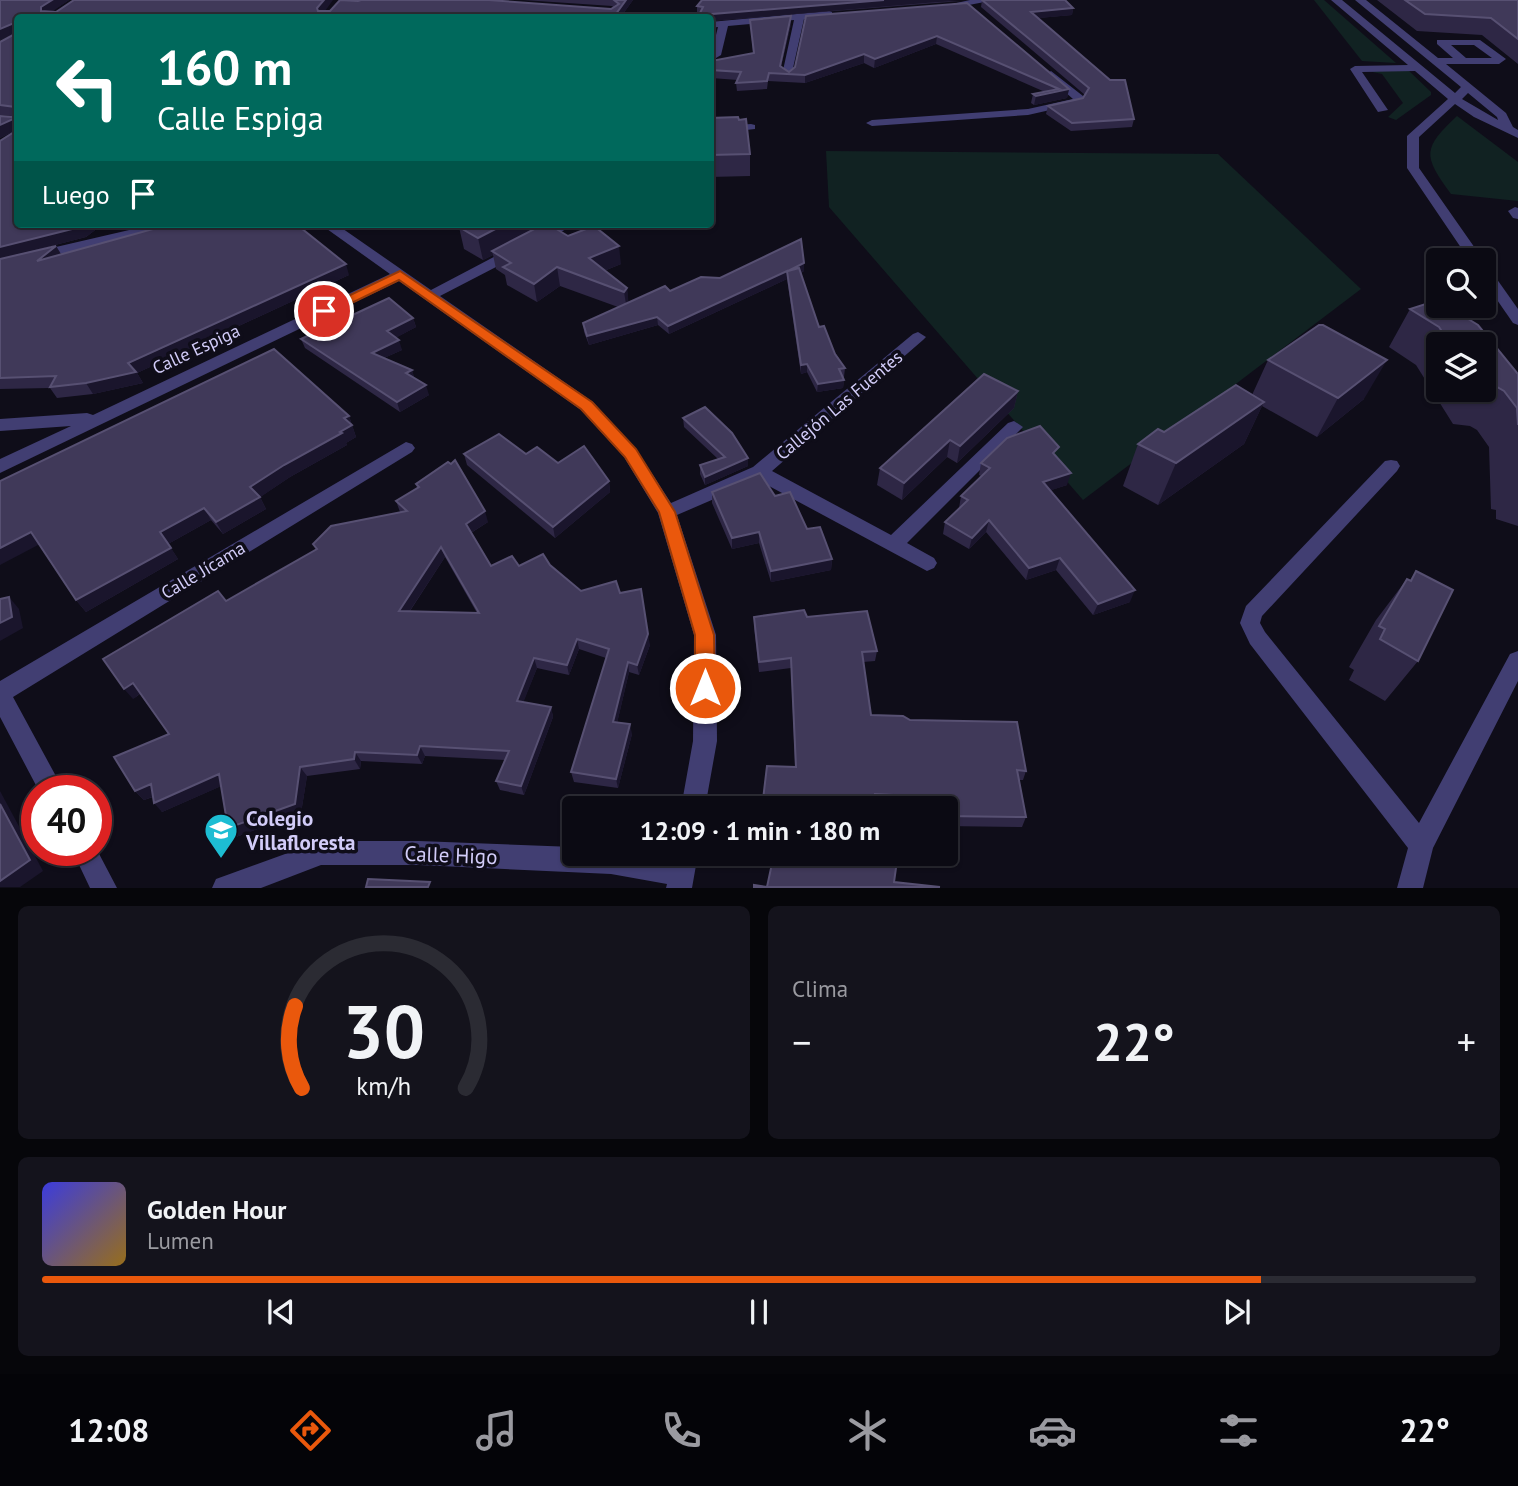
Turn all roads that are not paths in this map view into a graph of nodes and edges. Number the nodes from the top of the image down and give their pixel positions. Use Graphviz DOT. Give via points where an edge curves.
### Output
graph roads {
  1 [pos="990,0"];
  2 [pos="1336,0"];
  3 [pos="1360,0"];
  4 [pos="968,2"];
  5 [pos="943,6"];
  6 [pos="839,13"];
  7 [pos="979,13"];
  8 [pos="800,16"];
  9 [pos="723,24"];
  10 [pos="714,25"];
  11 [pos="716,55"];
  12 [pos="1434,61"];
  13 [pos="1463,61"];
  14 [pos="1039,64"];
  15 [pos="1419,68"];
  16 [pos="786,75"];
  17 [pos="1467,88"];
  18 [pos="1455,99"];
  19 [pos="1382,110"];
  20 [pos="1518,112"];
  21 [pos="1478,115"];
  22 [pos="1502,115"];
  23 [pos="872,123"];
  24 [pos="751,127"];
  25 [pos="1507,127"];
  26 [pos="714,131"];
  27 [pos="1518,134"];
  28 [pos="156,228"];
  29 [pos="333,228"];
  30 [pos="560,228"];
  31 [pos="1468,248"];
  32 [pos="0,264"];
  33 [pos="400,275"];
  34 [pos="1496,288"];
  35 [pos="430,296"];
  36 [pos="1518,320"];
  37 [pos="918,337"];
  38 [pos="98,419"];
  39 [pos="0,425"];
  40 [pos="1014,427"];
  41 [pos="405,448"];
  42 [pos="1391,466"];
  43 [pos="0,467"];
  44 [pos="759,472"];
  45 [pos="667,512"];
  46 [pos="893,545"];
  47 [pos="928,563"];
  48 [pos="1518,660"];
  49 [pos="0,694"];
  50 [pos="43,775"];
  51 [pos="695,796"];
  52 [pos="1421,845"];
  53 [pos="93,866"];
  54 [pos="682,872"];
  55 [pos="104,887"];
  56 [pos="225,887"];
  57 [pos="1410,887"];
  1 -- 4 [label="street"];
  2 -- 15 [label="street"];
  3 -- 12 [label="street"];
  4 -- 5 [label="street"];
  4 -- 7 [label="street"];
  6 -- 8 [label="street"];
  8 -- 9 [label="street"];
  8 -- 16 [label="street"];
  9 -- 10 [label="street"];
  9 -- 11 [label="street"];
  12 -- 13 [label="street"];
  12 -- 17 [label="street"];
  13 -- 13 [label="street" via="1499,61 1501,59 1476,42 1441,42"];
  14 -- 23 [label="street" via="1079,98 1077,101 1028,112"];
  15 -- 18 [label="street"];
  15 -- 19 [label="street" via="1354,69"];
  17 -- 18 [label="street"];
  17 -- 22 [label="street"];
  18 -- 21 [label="street"];
  18 -- 31 [label="street" via="1413,136 1413,168"];
  20 -- 22 [label="street"];
  21 -- 22 [label="street"];
  21 -- 25 [label="street"];
  22 -- 25 [label="street"];
  24 -- 26 [label="street"];
  25 -- 27 [label="street"];
  28 -- 32 [label="street"];
  29 -- 33 [label="street"];
  30 -- 35 [label="street"];
  33 -- 35 [label="street"];
  33 -- 38 [label="street, Calle Espiga"];
  34 -- 36 [label="street"];
  35 -- 45 [label="street" via="587,406 631,453"];
  37 -- 44 [label="street, Callejón Las Fuentes"];
  38 -- 39 [label="street, Calle Espiga"];
  38 -- 43 [label="street"];
  40 -- 46 [label="street"];
  41 -- 49 [label="street, Calle Jícama"];
  42 -- 52 [label="street" via="1254,612 1250,623 1257,638"];
  44 -- 45 [label="street, Callejón Las Fuentes"];
  44 -- 46 [label="street, Callejón Las Fuentes"];
  45 -- 51 [label="street" via="705,635 705,741"];
  46 -- 47 [label="street, Callejón Las Fuentes"];
  48 -- 52 [label="street"];
  49 -- 50 [label="street"];
  52 -- 57 [label="street"];
  53 -- 55 [label="street"];
  54 -- 56 [label="street, Calle Higo" via="611,861 321,853"];
}
